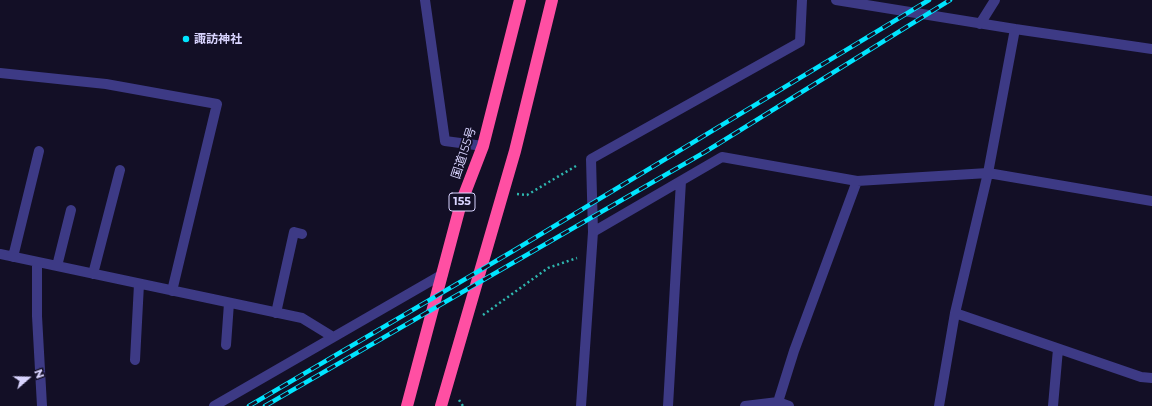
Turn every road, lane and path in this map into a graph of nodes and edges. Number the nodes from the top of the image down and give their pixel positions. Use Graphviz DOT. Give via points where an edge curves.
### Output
graph roads {
  1 [pos="425,0"];
  2 [pos="520,0"];
  3 [pos="552,0"];
  4 [pos="802,0"];
  5 [pos="836,0"];
  6 [pos="995,0"];
  7 [pos="980,24"];
  8 [pos="1015,29"];
  9 [pos="1152,49"];
  10 [pos="0,73"];
  11 [pos="483,146"];
  12 [pos="39,151"];
  13 [pos="591,159"];
  14 [pos="120,170"];
  15 [pos="988,173"];
  16 [pos="681,181"];
  17 [pos="857,181"];
  18 [pos="516,194"];
  19 [pos="1152,201"];
  20 [pos="71,210"];
  21 [pos="593,232"];
  22 [pos="302,234"];
  23 [pos="0,254"];
  24 [pos="12,257"];
  25 [pos="591,260"];
  26 [pos="37,262"];
  27 [pos="56,266"];
  28 [pos="93,274"];
  29 [pos="442,274"];
  30 [pos="139,284"];
  31 [pos="172,291"];
  32 [pos="229,303"];
  33 [pos="276,313"];
  34 [pos="955,313"];
  35 [pos="483,315"];
  36 [pos="333,337"];
  37 [pos="226,346"];
  38 [pos="1058,349"];
  39 [pos="135,360"];
  40 [pos="1152,378"];
  41 [pos="459,399"];
  42 [pos="778,404"];
  43 [pos="42,406"];
  44 [pos="214,406"];
  45 [pos="407,406"];
  46 [pos="442,406"];
  47 [pos="463,406"];
  48 [pos="581,406"];
  49 [pos="668,406"];
  50 [pos="745,406"];
  51 [pos="789,406"];
  52 [pos="939,406"];
  53 [pos="1053,406"];
  1 -- 11 [label="street" via="445,141"];
  2 -- 11 [label="highway, 国道155号 / 155"];
  3 -- 46 [label="highway" via="515,150"];
  4 -- 13 [label="street" via="800,42"];
  5 -- 7 [label="street"];
  6 -- 7 [label="street"];
  7 -- 8 [label="street"];
  8 -- 9 [label="street"];
  8 -- 15 [label="street"];
  10 -- 31 [label="street" via="106,84 217,104"];
  11 -- 29 [label="highway, 国道155号 / 155" via="462,204"];
  12 -- 24 [label="street"];
  13 -- 18 [label="path" via="527,195"];
  13 -- 21 [label="street"];
  14 -- 28 [label="street"];
  15 -- 17 [label="street"];
  15 -- 19 [label="street"];
  15 -- 34 [label="street"];
  16 -- 17 [label="street" via="722,157"];
  16 -- 21 [label="street"];
  16 -- 49 [label="street"];
  17 -- 42 [label="street" via="794,351"];
  20 -- 27 [label="street"];
  21 -- 25 [label="street"];
  22 -- 33 [label="street" via="294,232"];
  23 -- 24 [label="street"];
  24 -- 26 [label="street"];
  25 -- 35 [label="path" via="576,258 548,268"];
  25 -- 48 [label="street"];
  26 -- 27 [label="street"];
  26 -- 43 [label="street"];
  27 -- 28 [label="street"];
  28 -- 30 [label="street"];
  29 -- 36 [label="street"];
  29 -- 45 [label="highway, 国道155号 / 155"];
  30 -- 31 [label="street"];
  30 -- 39 [label="street"];
  31 -- 32 [label="street"];
  32 -- 33 [label="street"];
  32 -- 37 [label="street"];
  33 -- 36 [label="street" via="302,318"];
  34 -- 38 [label="street"];
  34 -- 52 [label="street"];
  36 -- 44 [label="street"];
  38 -- 40 [label="street"];
  38 -- 53 [label="street"];
  41 -- 47 [label="path"];
  42 -- 50 [label="street"];
  42 -- 51 [label="street"];
}
